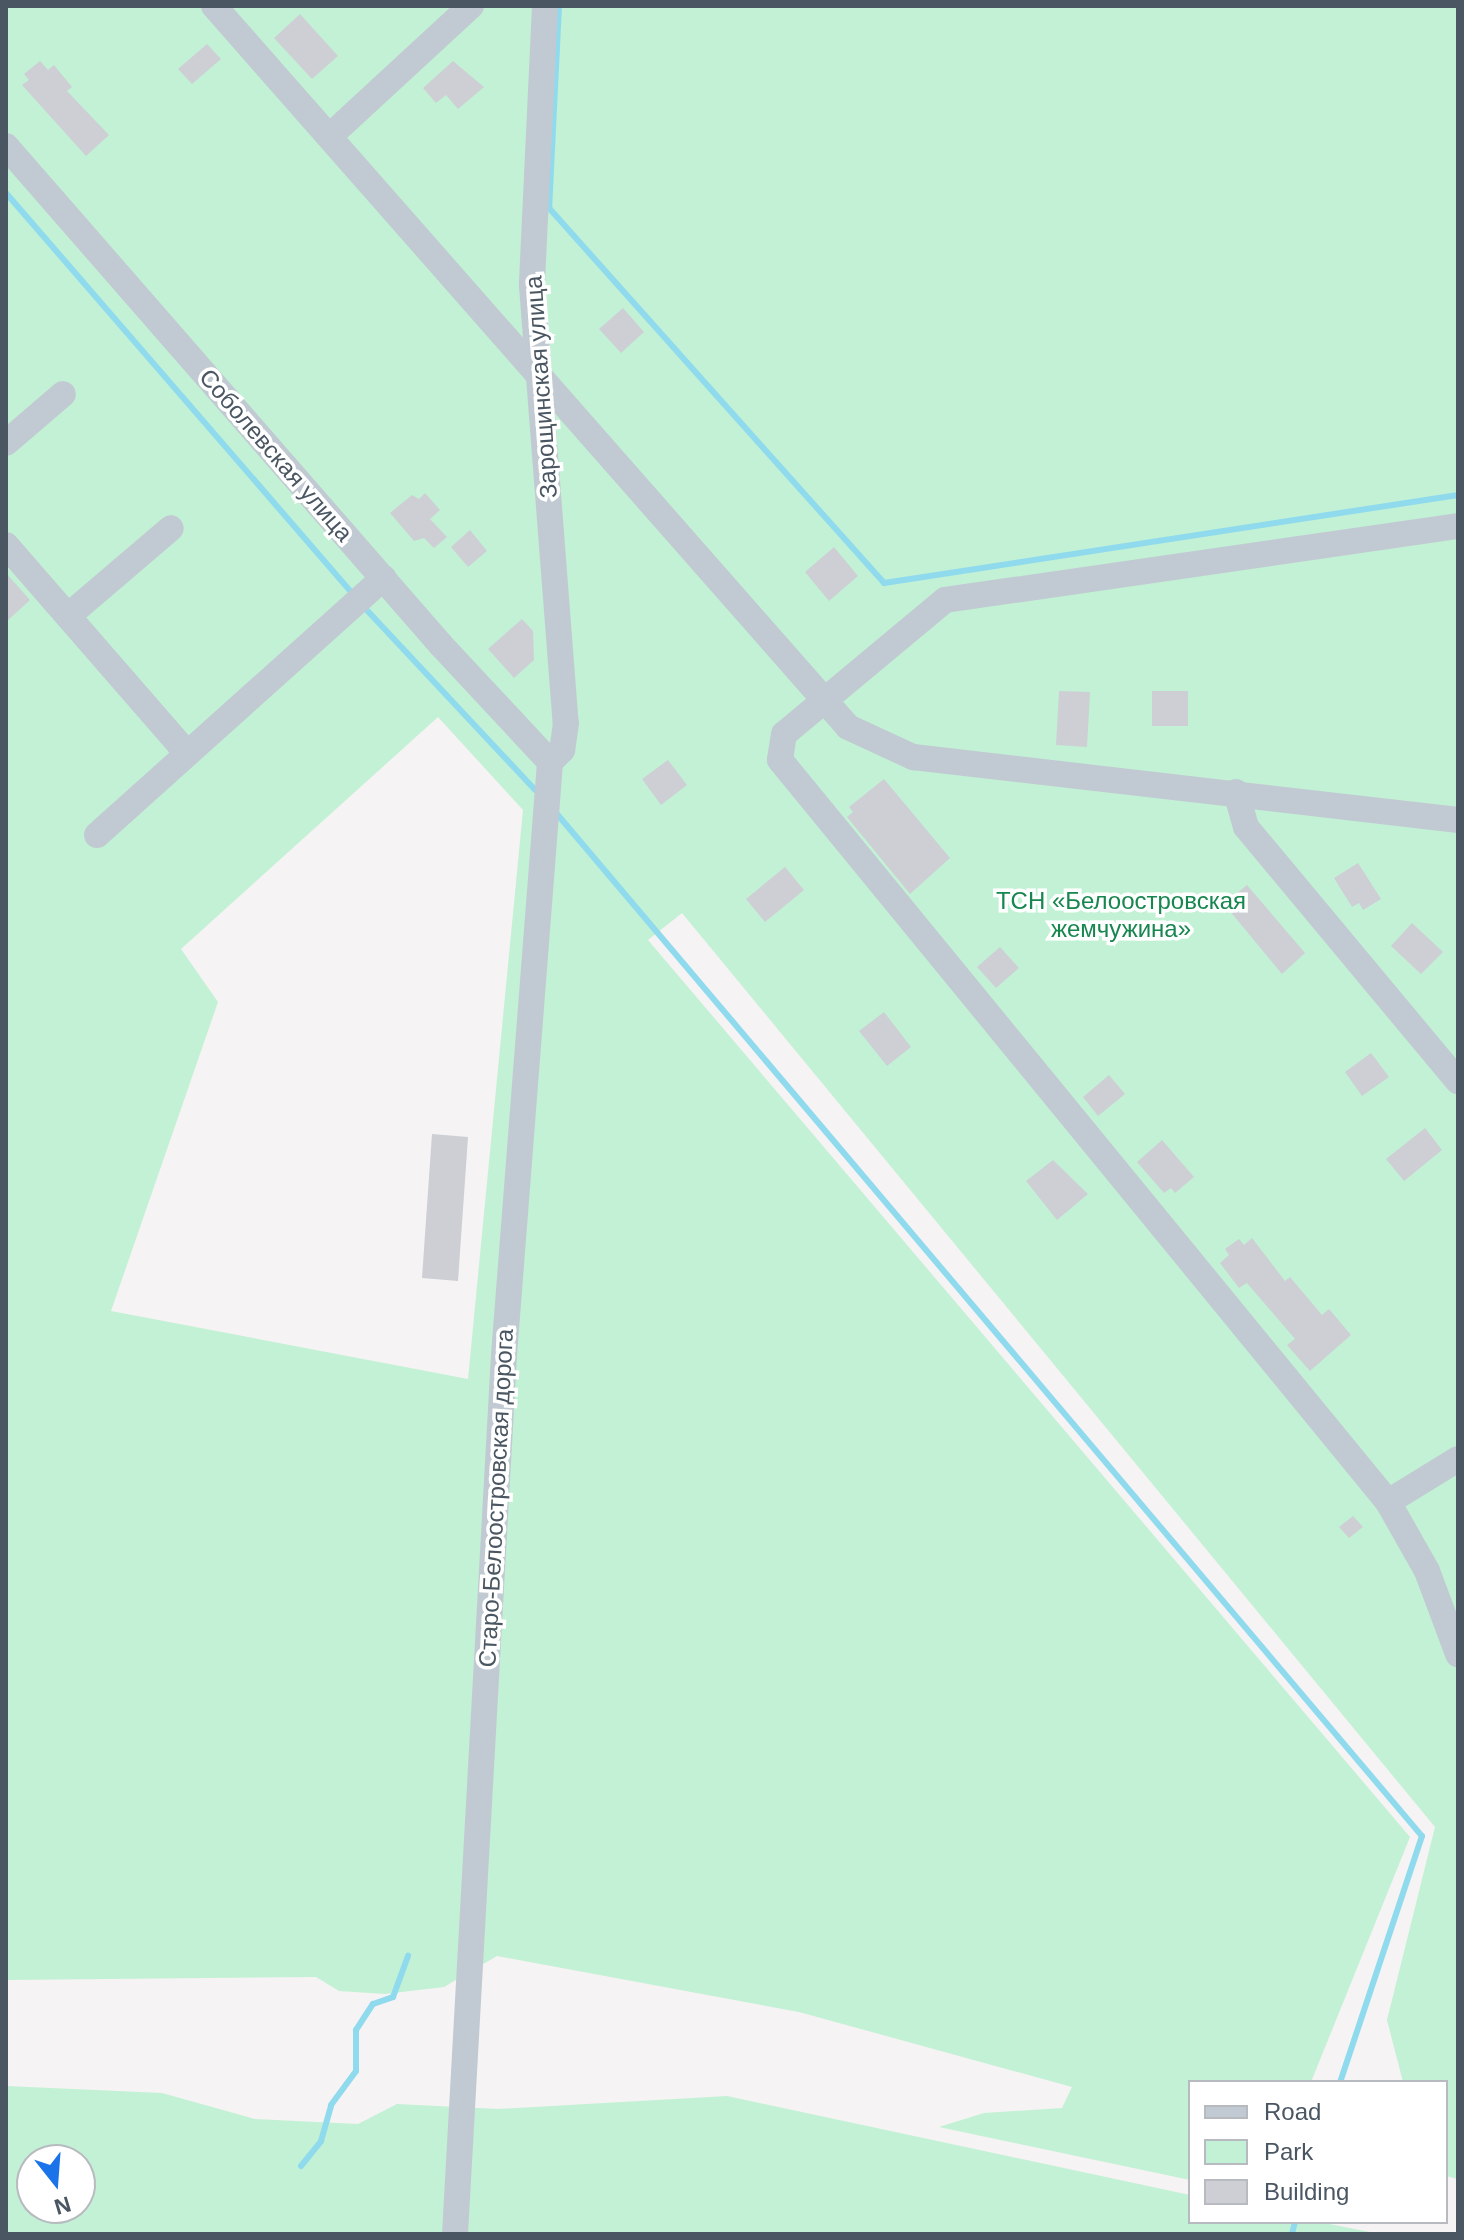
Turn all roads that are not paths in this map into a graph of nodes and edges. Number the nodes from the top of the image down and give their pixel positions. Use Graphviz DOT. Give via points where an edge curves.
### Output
graph roads {
  1 [pos="214,6"];
  2 [pos="471,6"];
  3 [pos="545,6"];
  4 [pos="330,136"];
  5 [pos="6,146"];
  6 [pos="538,370"];
  7 [pos="63,394"];
  8 [pos="6,443"];
  9 [pos="1458,526"];
  10 [pos="171,528"];
  11 [pos="6,545"];
  12 [pos="383,578"];
  13 [pos="68,616"];
  14 [pos="821,701"];
  15 [pos="187,753"];
  16 [pos="550,762"];
  17 [pos="1236,792"];
  18 [pos="1458,820"];
  19 [pos="97,835"];
  20 [pos="1458,1081"];
  21 [pos="1458,1459"];
  22 [pos="1388,1502"];
  23 [pos="1457,1646"];
  24 [pos="455,2234"];
  1 -- 4 [label="street"];
  2 -- 4 [label="street"];
  3 -- 6 [label="street, Зарощинская улица" via="533,210"];
  4 -- 6 [label="street"];
  5 -- 12 [label="street, Соболевская улица"];
  6 -- 14 [label="street"];
  6 -- 16 [label="street, Зарощинская улица" via="566,723 562,750"];
  7 -- 8 [label="street"];
  9 -- 14 [label="street" via="945,600"];
  10 -- 13 [label="street"];
  11 -- 13 [label="street"];
  12 -- 15 [label="street"];
  12 -- 16 [label="street, Соболевская улица"];
  13 -- 15 [label="street"];
  14 -- 17 [label="street" via="848,727 913,757"];
  14 -- 22 [label="street" via="784,734 780,760"];
  15 -- 19 [label="street"];
  16 -- 24 [label="street, Старо-Белоостровская дорога" via="503,1370"];
  17 -- 18 [label="street"];
  17 -- 20 [label="street" via="1246,827"];
  21 -- 22 [label="street"];
  22 -- 23 [label="street" via="1427,1571"];
}
